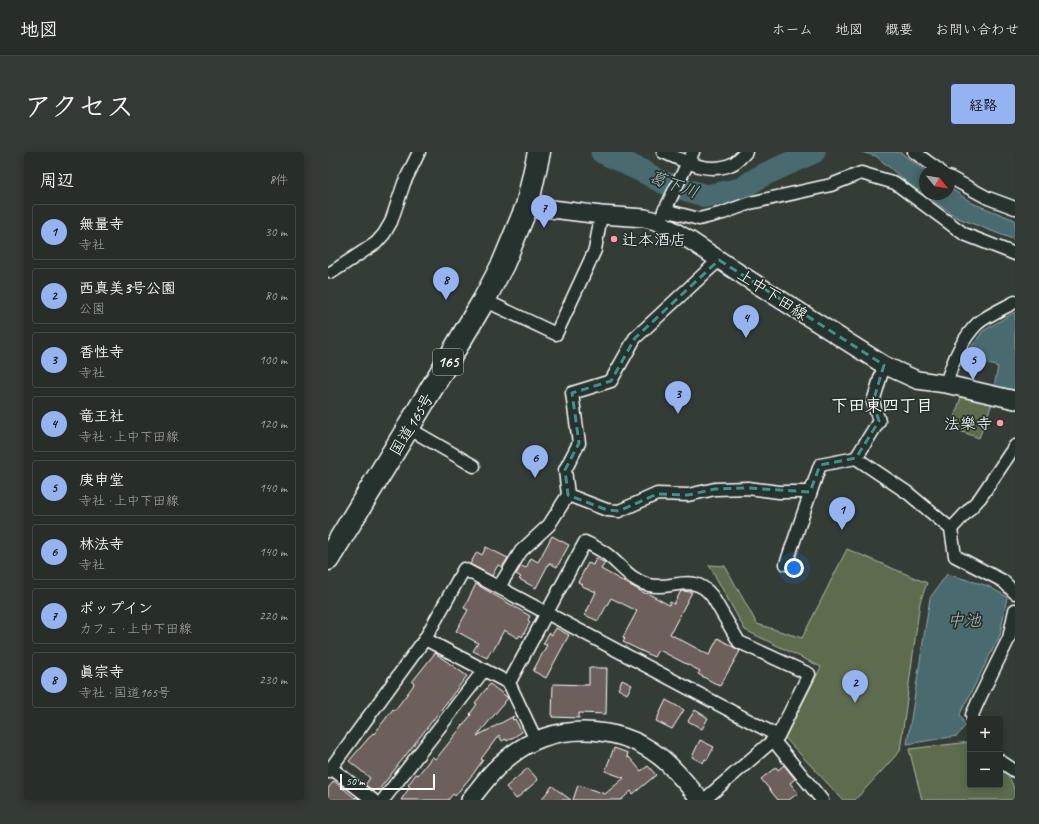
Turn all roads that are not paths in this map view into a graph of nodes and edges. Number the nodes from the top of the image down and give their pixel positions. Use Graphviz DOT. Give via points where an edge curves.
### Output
graph roads {
  1 [pos="419,152"];
  2 [pos="539,152"];
  3 [pos="663,152"];
  4 [pos="746,152"];
  5 [pos="914,152"];
  6 [pos="690,157"];
  7 [pos="931,164"];
  8 [pos="955,180"];
  9 [pos="527,206"];
  10 [pos="1015,208"];
  11 [pos="601,215"];
  12 [pos="662,216"];
  13 [pos="1015,254"];
  14 [pos="719,260"];
  15 [pos="332,272"];
  16 [pos="484,300"];
  17 [pos="1015,302"];
  18 [pos="884,365"];
  19 [pos="946,384"];
  20 [pos="1015,400"];
  21 [pos="408,428"];
  22 [pos="1015,446"];
  23 [pos="856,458"];
  24 [pos="474,466"];
  25 [pos="810,492"];
  26 [pos="568,495"];
  27 [pos="951,529"];
  28 [pos="328,559"];
  29 [pos="786,564"];
  30 [pos="499,587"];
  31 [pos="1013,587"];
  32 [pos="1015,610"];
  33 [pos="546,613"];
  34 [pos="425,639"];
  35 [pos="484,670"];
  36 [pos="509,683"];
  37 [pos="972,716"];
  38 [pos="776,738"];
  39 [pos="536,740"];
  40 [pos="1003,763"];
  41 [pos="330,770"];
  42 [pos="1015,770"];
  43 [pos="373,800"];
  44 [pos="383,800"];
  45 [pos="470,800"];
  46 [pos="702,800"];
  47 [pos="822,800"];
  1 -- 15 [label="street" via="384,234 376,243"];
  2 -- 9 [label="highway, 国道165号 / 165"];
  3 -- 6 [label="street"];
  4 -- 6 [label="street" via="732,164 712,169"];
  5 -- 7 [label="street"];
  6 -- 12 [label="street"];
  8 -- 10 [label="street" via="988,198"];
  9 -- 11 [label="main road, 上中下田線"];
  9 -- 16 [label="highway, 国道165号 / 165"];
  11 -- 12 [label="main road, 上中下田線" via="645,218"];
  11 -- 16 [label="street" via="595,250 556,334"];
  12 -- 13 [label="street" via="699,219 750,203 831,185 861,173 895,183 964,234"];
  12 -- 14 [label="main road, 上中下田線"];
  14 -- 18 [label="main road, 上中下田線"];
  14 -- 26 [label="street" via="635,338 611,380 572,393 579,442 565,470"];
  16 -- 21 [label="highway, 国道165号 / 165"];
  17 -- 19 [label="street" via="978,323 962,343"];
  18 -- 19 [label="main road, 上中下田線" via="917,380"];
  18 -- 23 [label="street" via="873,402 879,421"];
  19 -- 20 [label="main road, 上中下田線"];
  21 -- 24 [label="street"];
  21 -- 28 [label="highway, 国道165号 / 165"];
  22 -- 27 [label="street" via="980,498"];
  23 -- 25 [label="street" via="820,465"];
  23 -- 27 [label="street" via="908,493"];
  25 -- 26 [label="street" via="748,488 715,489 688,495 657,494 619,511 607,510"];
  25 -- 29 [label="street"];
  26 -- 30 [label="street" via="549,525 520,551"];
  27 -- 31 [label="street" via="955,556"];
  30 -- 33 [label="street"];
  30 -- 34 [label="street" via="464,569"];
  32 -- 37 [label="street" via="1009,638"];
  33 -- 36 [label="street"];
  33 -- 38 [label="street"];
  33 -- 38 [label="street" via="585,542 608,555 633,579 650,586 694,583 701,586 708,590 739,642 809,674"];
  34 -- 35 [label="street"];
  34 -- 41 [label="street"];
  35 -- 36 [label="street"];
  35 -- 44 [label="street"];
  36 -- 39 [label="street"];
  38 -- 46 [label="street"];
  38 -- 47 [label="street"];
  39 -- 45 [label="main road" via="510,756"];
  39 -- 46 [label="main road" via="567,732 593,731 608,732 632,740 671,766"];
  40 -- 42 [label="street"];
  41 -- 43 [label="street"];
}
